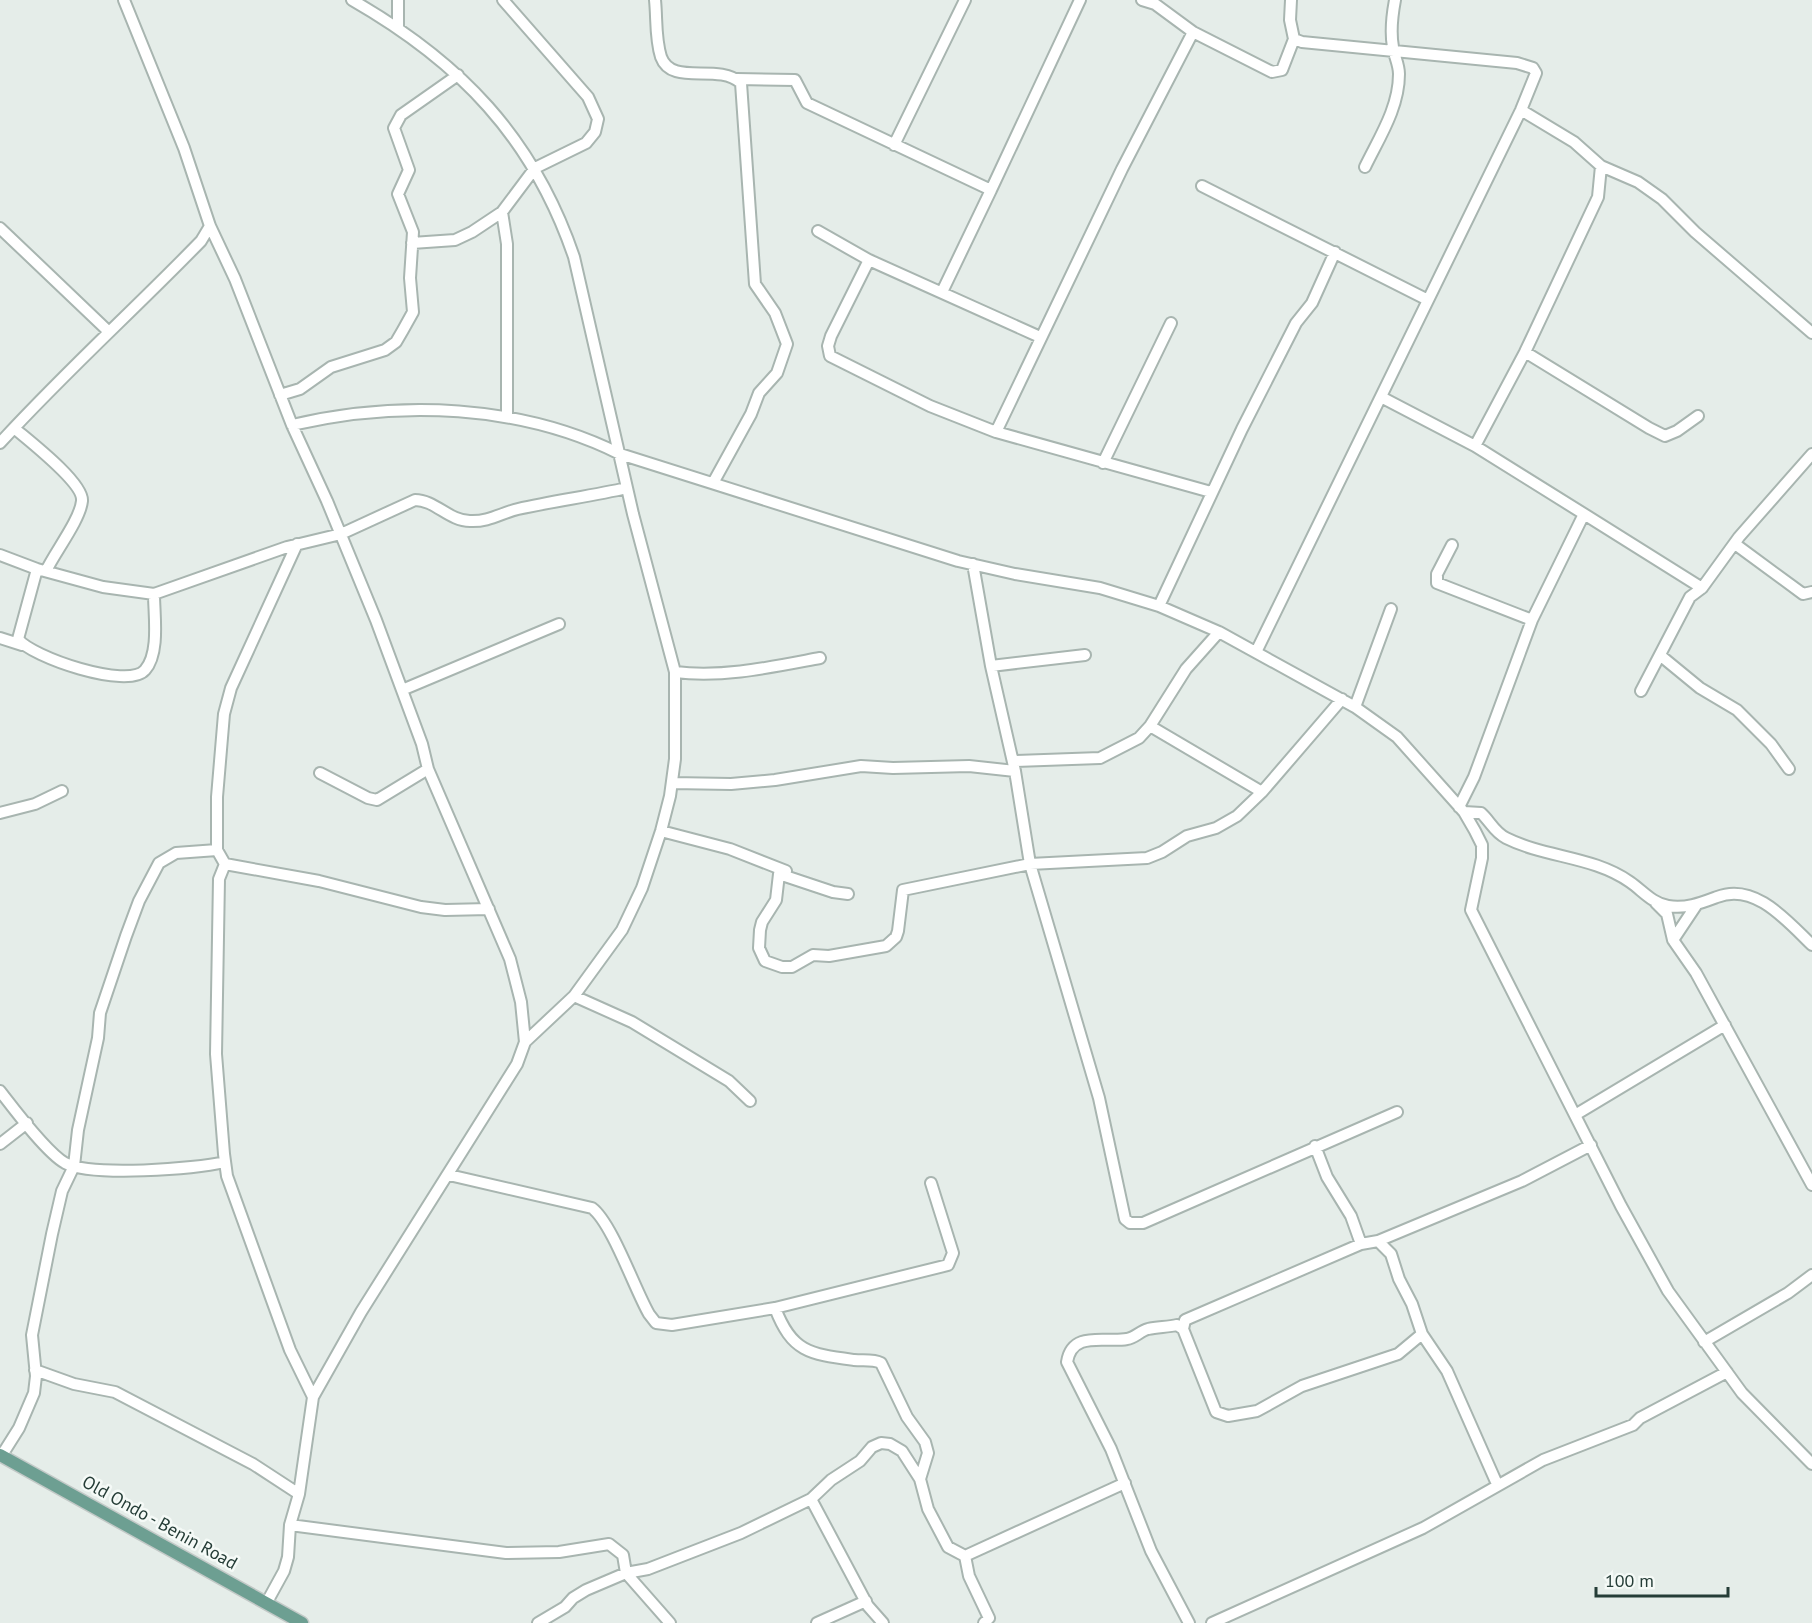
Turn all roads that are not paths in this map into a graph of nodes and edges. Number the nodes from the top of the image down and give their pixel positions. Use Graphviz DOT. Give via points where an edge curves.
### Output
graph roads {
  1 [pos="124,0"];
  2 [pos="352,0"];
  3 [pos="398,0"];
  4 [pos="502,0"];
  5 [pos="655,0"];
  6 [pos="965,0"];
  7 [pos="1080,0"];
  8 [pos="1142,0"];
  9 [pos="1291,0"];
  10 [pos="1395,0"];
  11 [pos="398,26"];
  12 [pos="1193,32"];
  13 [pos="1294,39"];
  14 [pos="1393,50"];
  15 [pos="458,75"];
  16 [pos="737,79"];
  17 [pos="1521,110"];
  18 [pos="894,145"];
  19 [pos="1601,166"];
  20 [pos="1365,167"];
  21 [pos="535,168"];
  22 [pos="1202,186"];
  23 [pos="991,190"];
  24 [pos="502,212"];
  25 [pos="210,225"];
  26 [pos="0,228"];
  27 [pos="818,231"];
  28 [pos="412,243"];
  29 [pos="1335,252"];
  30 [pos="869,260"];
  31 [pos="942,292"];
  32 [pos="1428,300"];
  33 [pos="1171,323"];
  34 [pos="108,331"];
  35 [pos="1812,333"];
  36 [pos="1040,337"];
  37 [pos="1525,352"];
  38 [pos="280,395"];
  39 [pos="1381,397"];
  40 [pos="507,416"];
  41 [pos="1698,416"];
  42 [pos="292,425"];
  43 [pos="14,428"];
  44 [pos="996,432"];
  45 [pos="0,442"];
  46 [pos="1475,446"];
  47 [pos="620,454"];
  48 [pos="1812,454"];
  49 [pos="1103,463"];
  50 [pos="713,483"];
  51 [pos="627,488"];
  52 [pos="1211,492"];
  53 [pos="1584,514"];
  54 [pos="341,534"];
  55 [pos="297,544"];
  56 [pos="1736,544"];
  57 [pos="1452,545"];
  58 [pos="0,555"];
  59 [pos="973,564"];
  60 [pos="42,570"];
  61 [pos="1702,588"];
  62 [pos="1812,592"];
  63 [pos="154,594"];
  64 [pos="1159,606"];
  65 [pos="1391,609"];
  66 [pos="1532,620"];
  67 [pos="558,624"];
  68 [pos="1219,632"];
  69 [pos="0,638"];
  70 [pos="22,645"];
  71 [pos="1256,652"];
  72 [pos="1085,655"];
  73 [pos="1661,656"];
  74 [pos="820,658"];
  75 [pos="991,666"];
  76 [pos="675,672"];
  77 [pos="402,690"];
  78 [pos="1641,691"];
  79 [pos="1342,699"];
  80 [pos="1355,707"];
  81 [pos="1150,726"];
  82 [pos="1015,766"];
  83 [pos="428,769"];
  84 [pos="1789,769"];
  85 [pos="320,773"];
  86 [pos="672,783"];
  87 [pos="62,790"];
  88 [pos="1262,792"];
  89 [pos="1461,809"];
  90 [pos="0,813"];
  91 [pos="661,831"];
  92 [pos="217,850"];
  93 [pos="225,864"];
  94 [pos="1030,864"];
  95 [pos="779,874"];
  96 [pos="848,894"];
  97 [pos="1653,901"];
  98 [pos="1697,904"];
  99 [pos="489,909"];
  100 [pos="1673,940"];
  101 [pos="1812,945"];
  102 [pos="574,996"];
  103 [pos="1725,1025"];
  104 [pos="525,1042"];
  105 [pos="0,1091"];
  106 [pos="750,1101"];
  107 [pos="1397,1112"];
  108 [pos="1575,1115"];
  109 [pos="27,1123"];
  110 [pos="0,1144"];
  111 [pos="1591,1145"];
  112 [pos="1316,1146"];
  113 [pos="1812,1157"];
  114 [pos="225,1162"];
  115 [pos="1802,1165"];
  116 [pos="74,1166"];
  117 [pos="449,1175"];
  118 [pos="932,1183"];
  119 [pos="1812,1185"];
  120 [pos="1378,1241"];
  121 [pos="1360,1244"];
  122 [pos="1812,1275"];
  123 [pos="775,1308"];
  124 [pos="1183,1329"];
  125 [pos="1422,1334"];
  126 [pos="1704,1342"];
  127 [pos="35,1370"];
  128 [pos="1726,1372"];
  129 [pos="313,1397"];
  130 [pos="1,1455"];
  131 [pos="1812,1464"];
  132 [pos="920,1479"];
  133 [pos="1125,1483"];
  134 [pos="1497,1484"];
  135 [pos="299,1494"];
  136 [pos="811,1498"];
  137 [pos="290,1525"];
  138 [pos="964,1556"];
  139 [pos="626,1573"];
  140 [pos="866,1601"];
  141 [pos="267,1602"];
  142 [pos="541,1622"];
  143 [pos="302,1623"];
  144 [pos="670,1623"];
  145 [pos="817,1623"];
  146 [pos="883,1623"];
  147 [pos="984,1623"];
  148 [pos="1189,1623"];
  149 [pos="1212,1623"];
  1 -- 25 [label="street"];
  2 -- 11 [label="street"];
  3 -- 11 [label="street"];
  4 -- 21 [label="street" via="588,97 598,119 595,132 586,143"];
  5 -- 16 [label="street" via="656,32 662,60 668,66 676,72 719,72"];
  6 -- 18 [label="street"];
  7 -- 23 [label="street"];
  8 -- 12 [label="street" via="1155,4"];
  9 -- 13 [label="street"];
  10 -- 14 [label="street" via="1391,21"];
  11 -- 15 [label="street"];
  12 -- 13 [label="street" via="1275,73 1282,70"];
  12 -- 36 [label="street"];
  13 -- 14 [label="street"];
  14 -- 17 [label="street" via="1533,68 1535,79"];
  14 -- 20 [label="street" via="1399,74 1395,101"];
  15 -- 21 [label="street" via="491,107"];
  15 -- 28 [label="street" via="395,123 409,170 398,194 413,232"];
  16 -- 18 [label="street" via="795,80 807,103"];
  16 -- 50 [label="street" via="745,108 755,284 775,313 787,344 777,373 759,393"];
  17 -- 19 [label="street" via="1574,142"];
  17 -- 32 [label="street"];
  18 -- 23 [label="street"];
  19 -- 35 [label="street" via="1638,182 1662,199"];
  19 -- 37 [label="street" via="1598,197"];
  21 -- 24 [label="street"];
  21 -- 47 [label="street" via="574,257"];
  22 -- 29 [label="street"];
  23 -- 31 [label="street"];
  24 -- 28 [label="street" via="455,240"];
  24 -- 40 [label="street" via="507,244"];
  25 -- 34 [label="street" via="201,241"];
  25 -- 38 [label="street"];
  26 -- 34 [label="street"];
  27 -- 30 [label="street"];
  28 -- 38 [label="street" via="413,312 396,342 374,355 322,371 300,389"];
  29 -- 32 [label="street"];
  29 -- 52 [label="street"];
  30 -- 31 [label="street"];
  30 -- 44 [label="street" via="831,336 830,356"];
  31 -- 36 [label="street"];
  32 -- 39 [label="street"];
  33 -- 49 [label="street"];
  34 -- 43 [label="street"];
  36 -- 44 [label="street"];
  37 -- 41 [label="street" via="1665,436"];
  37 -- 46 [label="street"];
  38 -- 42 [label="street"];
  39 -- 46 [label="street"];
  39 -- 71 [label="street"];
  40 -- 42 [label="street" via="377,411"];
  40 -- 47 [label="street" via="582,436"];
  42 -- 54 [label="street"];
  43 -- 45 [label="street"];
  43 -- 60 [label="street" via="68,476 83,499 78,515"];
  44 -- 49 [label="street"];
  46 -- 53 [label="street"];
  47 -- 50 [label="street"];
  47 -- 51 [label="street"];
  48 -- 56 [label="street"];
  49 -- 52 [label="street"];
  50 -- 59 [label="street"];
  51 -- 54 [label="street" via="515,510 489,521 453,517 428,503 415,501"];
  51 -- 76 [label="street"];
  52 -- 64 [label="street"];
  53 -- 61 [label="street"];
  53 -- 66 [label="street"];
  54 -- 55 [label="street"];
  54 -- 77 [label="street"];
  55 -- 63 [label="street"];
  55 -- 92 [label="street" via="231,688 224,714"];
  56 -- 61 [label="street"];
  56 -- 62 [label="street" via="1803,594"];
  57 -- 66 [label="street" via="1437,574 1437,583"];
  58 -- 60 [label="street"];
  59 -- 64 [label="street" via="1100,588"];
  59 -- 75 [label="street"];
  60 -- 63 [label="street" via="103,587"];
  60 -- 70 [label="street" via="19,634"];
  61 -- 73 [label="street" via="1690,597"];
  63 -- 70 [label="street" via="151,657 143,673 133,677 99,675"];
  64 -- 68 [label="street"];
  65 -- 80 [label="street"];
  66 -- 89 [label="street"];
  67 -- 77 [label="street"];
  68 -- 71 [label="street"];
  68 -- 81 [label="street" via="1186,669"];
  69 -- 70 [label="street"];
  71 -- 79 [label="street"];
  72 -- 75 [label="street"];
  73 -- 78 [label="street"];
  73 -- 84 [label="street" via="1700,688 1737,710 1771,744"];
  74 -- 76 [label="street" via="729,673"];
  75 -- 82 [label="street"];
  76 -- 86 [label="street"];
  77 -- 83 [label="street"];
  79 -- 80 [label="street"];
  79 -- 88 [label="street"];
  80 -- 89 [label="street" via="1397,737"];
  81 -- 82 [label="street" via="1139,738 1100,758"];
  81 -- 88 [label="street"];
  82 -- 86 [label="street" via="861,766 731,784"];
  82 -- 94 [label="street"];
  83 -- 85 [label="street" via="377,800"];
  83 -- 99 [label="street"];
  86 -- 91 [label="street"];
  87 -- 90 [label="street" via="35,804"];
  88 -- 94 [label="street" via="1226,823 1187,836 1148,858"];
  89 -- 97 [label="street" via="1481,813 1498,834 1514,842 1609,870"];
  89 -- 108 [label="street" via="1482,845 1471,910"];
  91 -- 95 [label="street" via="730,849 786,871"];
  91 -- 102 [label="street" via="642,888 622,930"];
  92 -- 93 [label="street"];
  92 -- 116 [label="street" via="167,857 159,863 139,901 100,1013"];
  93 -- 99 [label="street" via="319,881 421,907"];
  93 -- 114 [label="street" via="219,879 216,1054"];
  94 -- 95 [label="street" via="903,890 900,925 896,938 889,944 834,956 813,955 792,967 765,961 759,948 762,922 776,900"];
  94 -- 112 [label="street" via="1099,1098 1125,1219 1143,1223"];
  95 -- 96 [label="street"];
  97 -- 98 [label="street" via="1677,907"];
  97 -- 100 [label="street" via="1667,914"];
  98 -- 100 [label="street"];
  98 -- 101 [label="street" via="1729,893 1750,896 1767,905"];
  99 -- 104 [label="street" via="510,959 521,1002"];
  100 -- 103 [label="street"];
  102 -- 104 [label="street"];
  102 -- 106 [label="street" via="632,1022 729,1081"];
  103 -- 108 [label="street"];
  103 -- 115 [label="street"];
  104 -- 117 [label="street" via="518,1064"];
  105 -- 109 [label="street"];
  107 -- 112 [label="street"];
  108 -- 111 [label="street"];
  109 -- 110 [label="street"];
  109 -- 116 [label="street" via="62,1161"];
  111 -- 120 [label="street" via="1522,1181"];
  111 -- 126 [label="street" via="1652,1265"];
  112 -- 121 [label="street" via="1327,1178 1351,1216"];
  113 -- 115 [label="street"];
  114 -- 116 [label="street" via="189,1169"];
  114 -- 129 [label="street" via="290,1350"];
  115 -- 119 [label="street"];
  116 -- 127 [label="street" via="62,1191 32,1335"];
  117 -- 123 [label="street" via="592,1208 600,1215 656,1323 672,1325"];
  117 -- 129 [label="street" via="361,1312"];
  118 -- 123 [label="street" via="953,1253 948,1265"];
  120 -- 121 [label="street"];
  120 -- 125 [label="street" via="1391,1254"];
  121 -- 124 [label="street" via="1196,1314 1185,1320"];
  122 -- 126 [label="street"];
  123 -- 132 [label="street" via="789,1337 801,1347 837,1358 882,1363 907,1417 925,1442 928,1453"];
  124 -- 125 [label="street" via="1216,1412 1228,1416 1257,1411 1302,1386 1398,1354"];
  124 -- 133 [label="street" via="1148,1329 1124,1340 1087,1340 1075,1344 1069,1353 1067,1362"];
  125 -- 134 [label="street" via="1451,1380"];
  126 -- 128 [label="street"];
  127 -- 130 [label="street" via="34,1393 28,1409"];
  127 -- 135 [label="street" via="74,1384 115,1392 253,1464"];
  128 -- 131 [label="street" via="1760,1413"];
  128 -- 134 [label="street" via="1633,1425 1568,1449"];
  129 -- 135 [label="street"];
  130 -- 141 [label="main road, Old Ondo - Benin Road"];
  132 -- 136 [label="street" via="902,1451 881,1443"];
  132 -- 138 [label="street" via="938,1530 948,1547"];
  133 -- 138 [label="street"];
  133 -- 148 [label="street" via="1151,1551"];
  134 -- 149 [label="street" via="1424,1528"];
  135 -- 137 [label="street"];
  136 -- 139 [label="street" via="741,1533 648,1569"];
  136 -- 140 [label="street"];
  137 -- 139 [label="street" via="506,1553 559,1552 609,1544 623,1555"];
  137 -- 141 [label="street" via="284,1571"];
  138 -- 147 [label="street" via="989,1618"];
  139 -- 142 [label="street" via="586,1590"];
  139 -- 144 [label="street"];
  140 -- 145 [label="street"];
  140 -- 146 [label="street"];
  141 -- 143 [label="main road, Old Ondo - Benin Road"];
}
